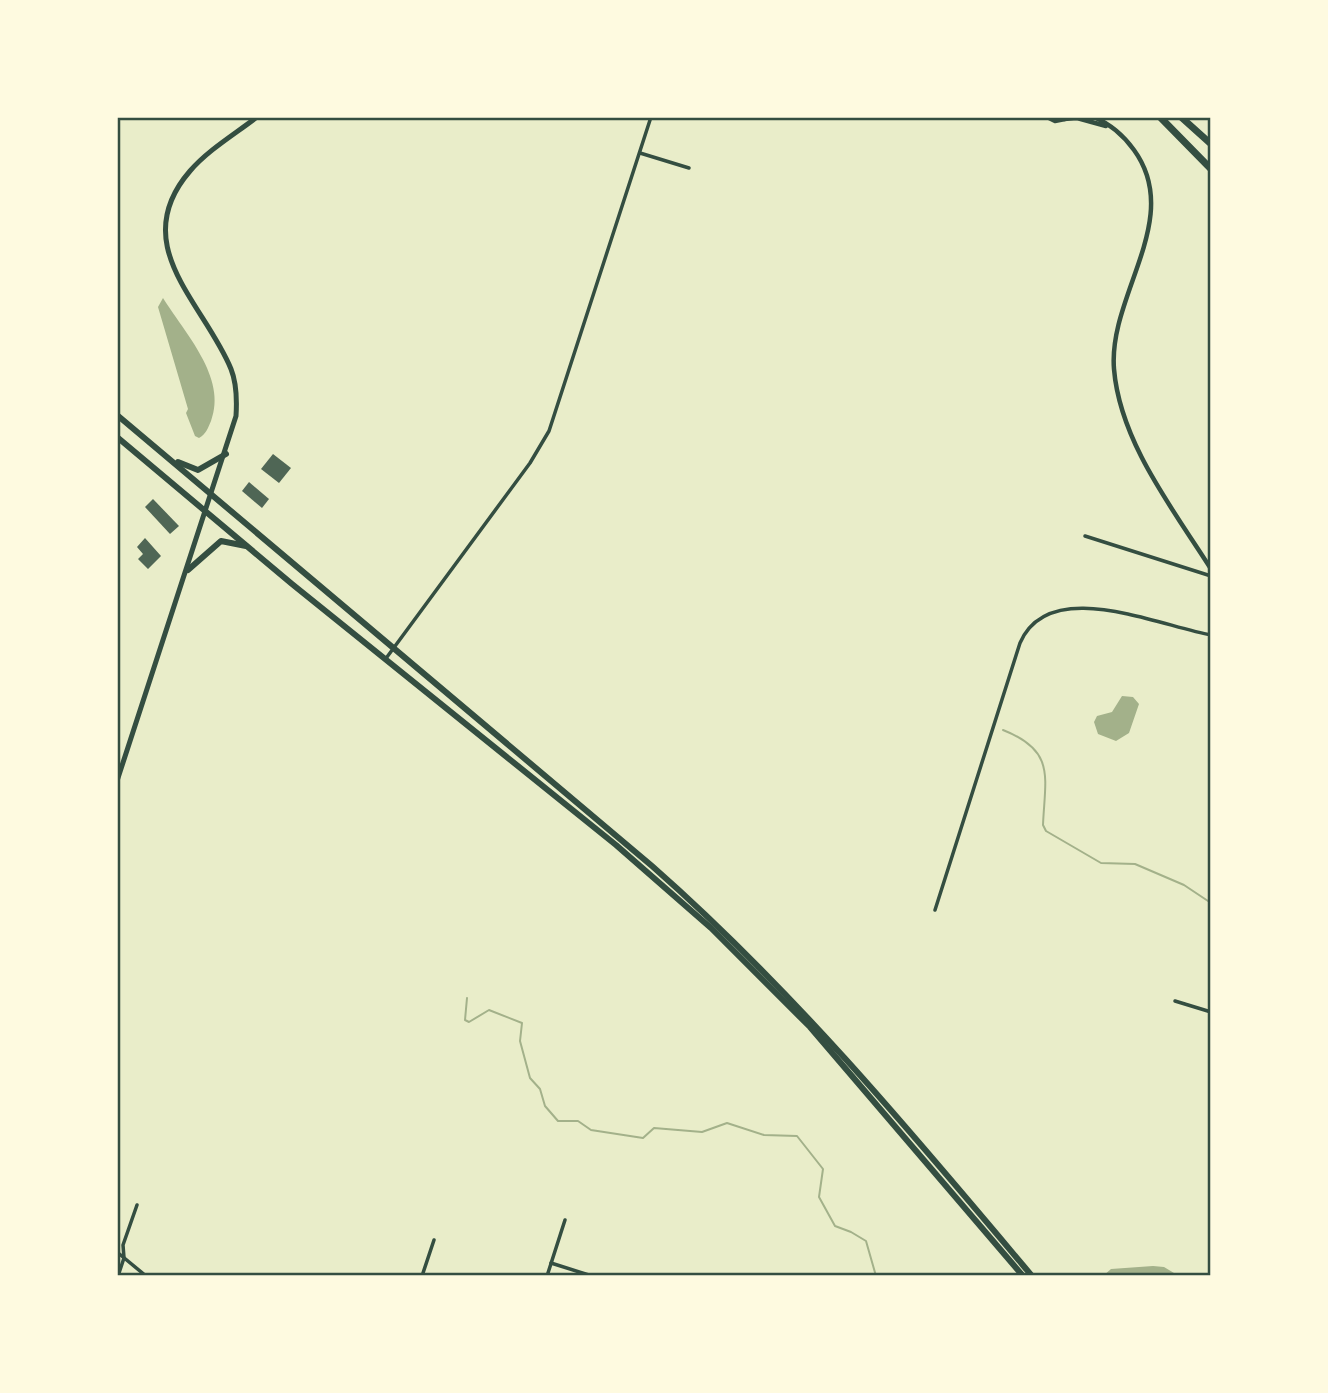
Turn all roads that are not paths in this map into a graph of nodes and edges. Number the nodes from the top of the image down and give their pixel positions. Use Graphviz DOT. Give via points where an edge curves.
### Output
graph roads {
  1 [pos="257,117"];
  2 [pos="652,117"];
  3 [pos="1047,117"];
  4 [pos="1094,117"];
  5 [pos="1160,117"];
  6 [pos="1065,118"];
  7 [pos="1182,118"];
  8 [pos="1113,128"];
  9 [pos="1211,144"];
  10 [pos="640,153"];
  11 [pos="689,168"];
  12 [pos="1211,169"];
  13 [pos="117,415"];
  14 [pos="117,437"];
  15 [pos="226,454"];
  16 [pos="171,459"];
  17 [pos="212,494"];
  18 [pos="206,510"];
  19 [pos="1085,536"];
  20 [pos="251,548"];
  21 [pos="1211,569"];
  22 [pos="187,570"];
  23 [pos="1211,576"];
  24 [pos="1211,635"];
  25 [pos="393,649"];
  26 [pos="387,657"];
  27 [pos="117,781"];
  28 [pos="935,910"];
  29 [pos="1175,1000"];
  30 [pos="1211,1012"];
  31 [pos="137,1205"];
  32 [pos="565,1220"];
  33 [pos="434,1240"];
  34 [pos="117,1252"];
  35 [pos="124,1258"];
  36 [pos="551,1262"];
  37 [pos="118,1276"];
  38 [pos="146,1276"];
  39 [pos="422,1276"];
  40 [pos="547,1276"];
  41 [pos="592,1276"];
  42 [pos="1023,1276"];
  43 [pos="1032,1276"];
  1 -- 15 [label="main road" via="191,170 174,198 167,223 170,264 232,371 236,408"];
  2 -- 10 [label="street"];
  3 -- 6 [label="street" via="1055,121"];
  4 -- 8 [label="street"];
  5 -- 12 [label="highway"];
  6 -- 8 [label="street"];
  7 -- 9 [label="highway"];
  8 -- 21 [label="street" via="1137,153 1152,194 1149,228 1118,325 1114,370 1119,397 1140,452"];
  10 -- 11 [label="street"];
  10 -- 25 [label="street" via="549,431"];
  13 -- 16 [label="main road"];
  14 -- 18 [label="main road"];
  15 -- 16 [label="main road" via="198,470"];
  15 -- 17 [label="main road"];
  16 -- 17 [label="main road"];
  17 -- 18 [label="main road"];
  17 -- 25 [label="main road"];
  18 -- 20 [label="main road"];
  18 -- 22 [label="main road"];
  19 -- 23 [label="street"];
  20 -- 22 [label="main road" via="221,541"];
  20 -- 26 [label="main road"];
  22 -- 27 [label="main road"];
  24 -- 28 [label="street" via="1134,614 1084,610 1052,611 1033,622 1020,643"];
  25 -- 26 [label="street"];
  25 -- 43 [label="main road" via="734,939 827,1036"];
  26 -- 42 [label="main road" via="647,871 747,962 832,1052"];
  29 -- 30 [label="street"];
  31 -- 35 [label="street" via="123,1245"];
  32 -- 36 [label="street"];
  33 -- 39 [label="street"];
  34 -- 35 [label="street"];
  35 -- 37 [label="street"];
  35 -- 38 [label="street"];
  36 -- 40 [label="street"];
  36 -- 41 [label="street"];
}
